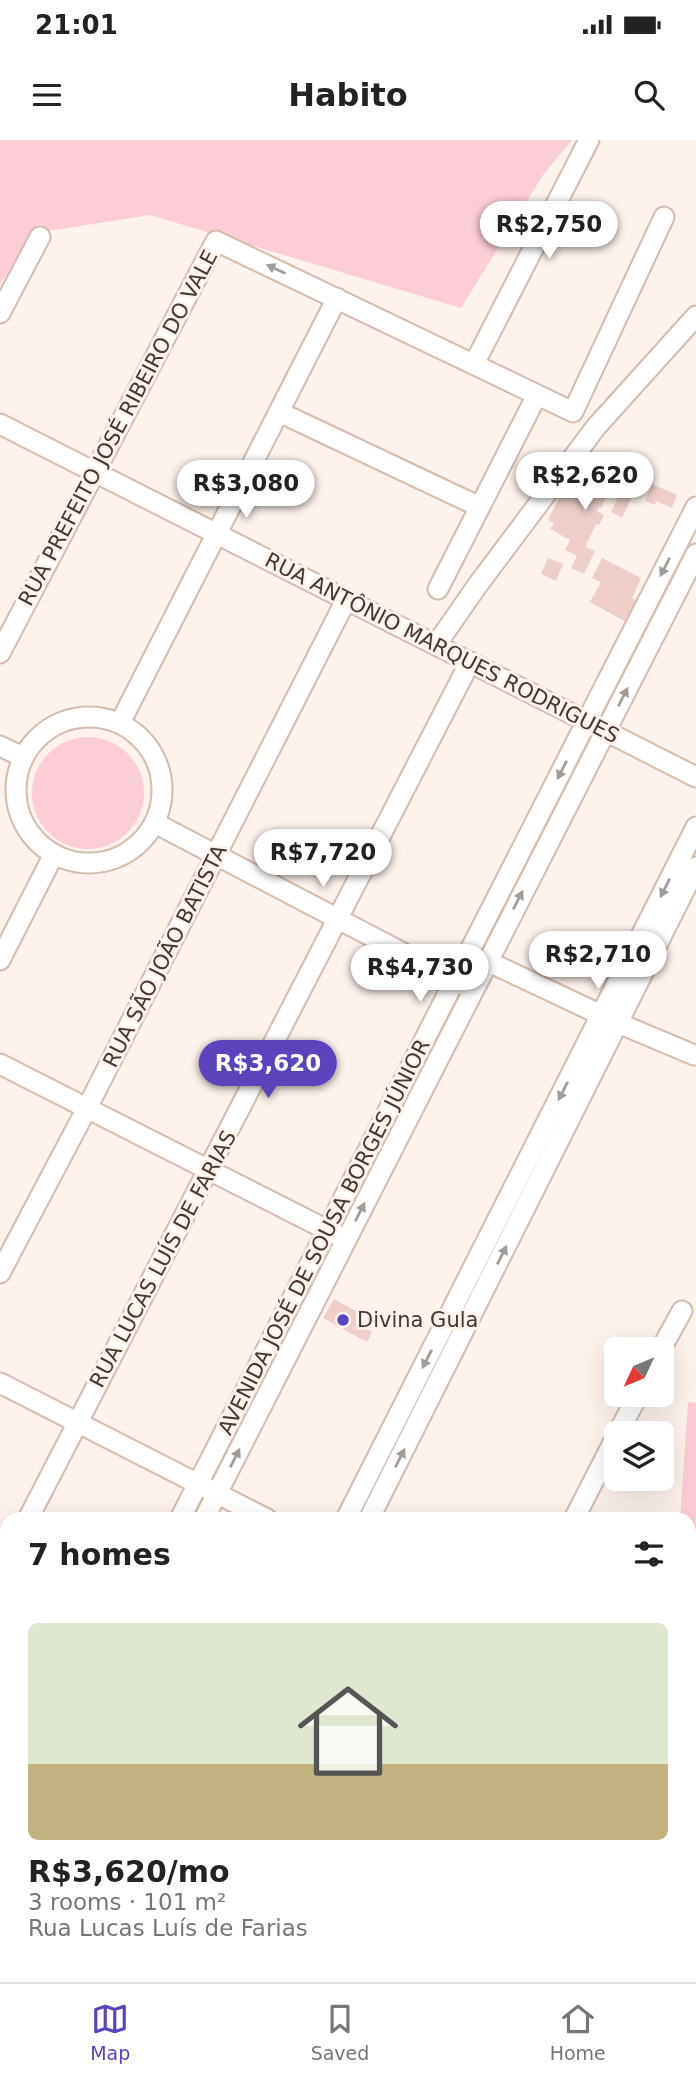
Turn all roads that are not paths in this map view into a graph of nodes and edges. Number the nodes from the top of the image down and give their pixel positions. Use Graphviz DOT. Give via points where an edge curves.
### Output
graph roads {
  1 [pos="589,140"];
  2 [pos="664,216"];
  3 [pos="40,237"];
  4 [pos="337,298"];
  5 [pos="0,313"];
  6 [pos="696,316"];
  7 [pos="474,364"];
  8 [pos="537,395"];
  9 [pos="279,412"];
  10 [pos="0,424"];
  11 [pos="95,472"];
  12 [pos="480,507"];
  13 [pos="696,507"];
  14 [pos="217,534"];
  15 [pos="696,554"];
  16 [pos="438,589"];
  17 [pos="346,600"];
  18 [pos="436,645"];
  19 [pos="0,653"];
  20 [pos="470,662"];
  21 [pos="586,722"];
  22 [pos="120,723"];
  23 [pos="605,731"];
  24 [pos="0,746"];
  25 [pos="23,757"];
  26 [pos="696,777"];
  27 [pos="155,823"];
  28 [pos="696,827"];
  29 [pos="54,854"];
  30 [pos="216,855"];
  31 [pos="696,867"];
  32 [pos="338,919"];
  33 [pos="0,960"];
  34 [pos="487,961"];
  35 [pos="455,980"];
  36 [pos="473,990"];
  37 [pos="610,1019"];
  38 [pos="694,1055"];
  39 [pos="0,1063"];
  40 [pos="87,1108"];
  41 [pos="210,1170"];
  42 [pos="327,1230"];
  43 [pos="346,1240"];
  44 [pos="0,1273"];
  45 [pos="682,1311"];
  46 [pos="668,1337"];
  47 [pos="0,1383"];
  48 [pos="77,1422"];
  49 [pos="604,1460"];
  50 [pos="198,1484"];
  51 [pos="217,1493"];
  52 [pos="32,1512"];
  53 [pos="184,1512"];
  54 [pos="208,1512"];
  55 [pos="254,1512"];
  56 [pos="350,1512"];
  57 [pos="372,1512"];
  58 [pos="578,1512"];
  1 -- 7 [label="street"];
  2 -- 8 [label="street" via="573,412"];
  3 -- 5 [label="street"];
  4 -- 7 [label="street"];
  4 -- 9 [label="street"];
  4 -- 11 [label="street, RUA PREFEITO JOSÉ RIBEIRO DO VALE, one-way" via="216,241"];
  6 -- 18 [label="street" via="596,427"];
  7 -- 8 [label="street"];
  8 -- 12 [label="street"];
  9 -- 12 [label="street"];
  9 -- 14 [label="street"];
  10 -- 11 [label="street, RUA ANTÔNIO MARQUES RODRIGUES"];
  11 -- 14 [label="street, RUA ANTÔNIO MARQUES RODRIGUES"];
  11 -- 19 [label="street, RUA PREFEITO JOSÉ RIBEIRO DO VALE"];
  12 -- 16 [label="street"];
  13 -- 21 [label="street, AVENIDA JOSÉ DE SOUSA BORGES JÚNIOR, one-way"];
  14 -- 17 [label="street, RUA ANTÔNIO MARQUES RODRIGUES"];
  14 -- 22 [label="street"];
  23 -- 15 [label="street, AVENIDA JOSÉ DE SOUSA BORGES JÚNIOR, one-way"];
  17 -- 18 [label="street, RUA ANTÔNIO MARQUES RODRIGUES"];
  17 -- 30 [label="street, RUA SÃO JOÃO BATISTA"];
  18 -- 20 [label="street, RUA ANTÔNIO MARQUES RODRIGUES"];
  20 -- 21 [label="street, RUA ANTÔNIO MARQUES RODRIGUES"];
  20 -- 32 [label="street, RUA LUCAS LUÍS DE FARIAS"];
  21 -- 23 [label="street, RUA ANTÔNIO MARQUES RODRIGUES"];
  21 -- 35 [label="street, AVENIDA JOSÉ DE SOUSA BORGES JÚNIOR, one-way"];
  22 -- 25 [label="street" via="76,717 54,724 36,738"];
  22 -- 27 [label="street" via="154,755 161,778"];
  23 -- 26 [label="street, RUA ANTÔNIO MARQUES RODRIGUES"];
  34 -- 23 [label="street, AVENIDA JOSÉ DE SOUSA BORGES JÚNIOR, one-way"];
  24 -- 25 [label="street"];
  25 -- 29 [label="street" via="16,778 23,822"];
  27 -- 29 [label="street" via="141,842 122,855 76,862"];
  27 -- 30 [label="street"];
  28 -- 37 [label="street, one-way"];
  29 -- 33 [label="street"];
  30 -- 32 [label="street"];
  30 -- 40 [label="street, RUA SÃO JOÃO BATISTA"];
  31 -- 37 [label="street"];
  32 -- 35 [label="street"];
  32 -- 41 [label="street, RUA LUCAS LUÍS DE FARIAS"];
  34 -- 36 [label="street, AVENIDA JOSÉ DE SOUSA BORGES JÚNIOR"];
  34 -- 37 [label="street"];
  35 -- 36 [label="street"];
  35 -- 42 [label="street, AVENIDA JOSÉ DE SOUSA BORGES JÚNIOR"];
  43 -- 36 [label="street, AVENIDA JOSÉ DE SOUSA BORGES JÚNIOR, one-way"];
  37 -- 38 [label="street"];
  37 -- 56 [label="street, one-way"];
  57 -- 37 [label="street, one-way"];
  39 -- 40 [label="street"];
  40 -- 41 [label="street"];
  40 -- 44 [label="street, RUA SÃO JOÃO BATISTA"];
  41 -- 42 [label="street"];
  41 -- 48 [label="street, RUA LUCAS LUÍS DE FARIAS"];
  42 -- 43 [label="street"];
  42 -- 50 [label="street, AVENIDA JOSÉ DE SOUSA BORGES JÚNIOR"];
  51 -- 43 [label="street, AVENIDA JOSÉ DE SOUSA BORGES JÚNIOR, one-way"];
  45 -- 46 [label="street"];
  47 -- 48 [label="street"];
  48 -- 50 [label="street"];
  48 -- 52 [label="street, RUA LUCAS LUÍS DE FARIAS"];
  49 -- 58 [label="street"];
  50 -- 51 [label="street"];
  50 -- 53 [label="street, AVENIDA JOSÉ DE SOUSA BORGES JÚNIOR"];
  51 -- 54 [label="street, AVENIDA JOSÉ DE SOUSA BORGES JÚNIOR"];
  51 -- 55 [label="street"];
}
